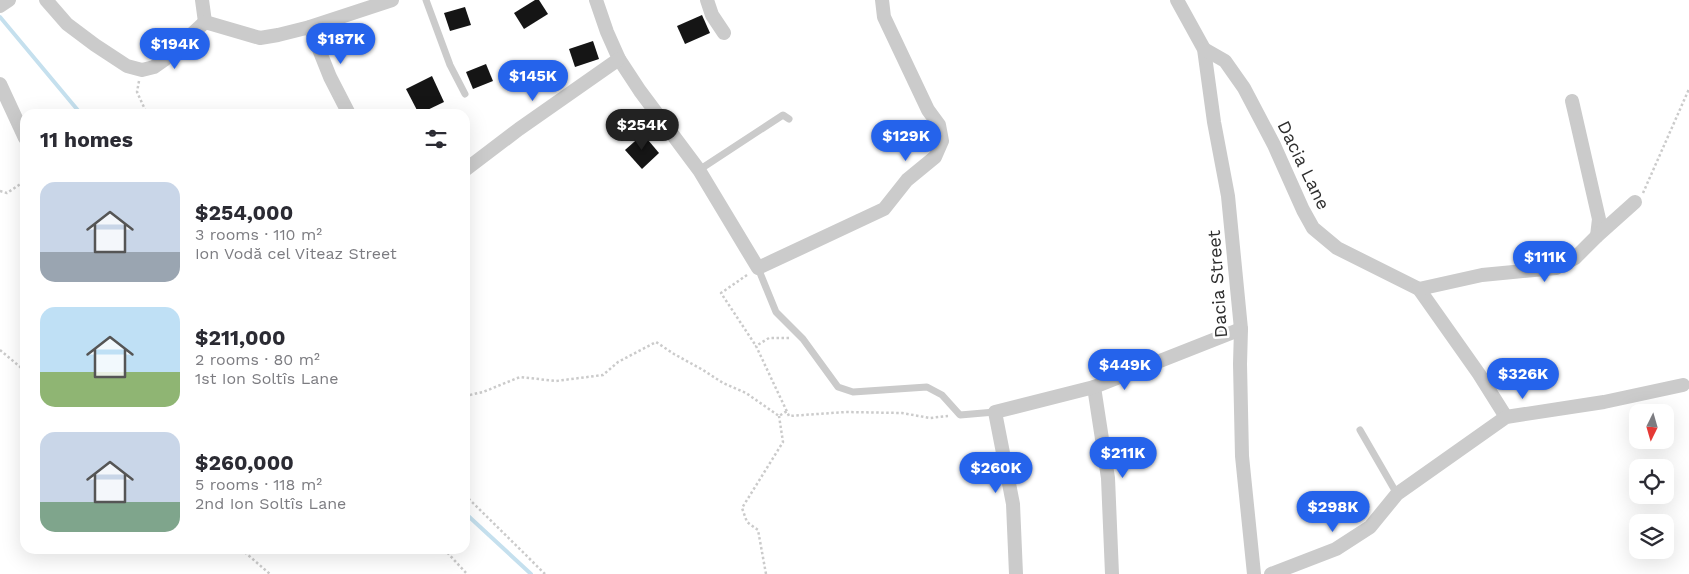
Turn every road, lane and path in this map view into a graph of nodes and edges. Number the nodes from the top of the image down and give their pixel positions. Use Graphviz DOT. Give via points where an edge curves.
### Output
graph roads {
  1 [pos="46,0"];
  2 [pos="202,0"];
  3 [pos="392,0"];
  4 [pos="426,0"];
  5 [pos="596,0"];
  6 [pos="707,0"];
  7 [pos="882,0"];
  8 [pos="1177,0"];
  9 [pos="205,22"];
  10 [pos="310,27"];
  11 [pos="724,33"];
  12 [pos="1204,49"];
  13 [pos="619,60"];
  14 [pos="142,70"];
  15 [pos="0,84"];
  16 [pos="1689,89"];
  17 [pos="465,94"];
  18 [pos="1572,101"];
  19 [pos="145,109"];
  20 [pos="346,109"];
  21 [pos="789,119"];
  22 [pos="20,127"];
  23 [pos="470,166"];
  24 [pos="699,170"];
  25 [pos="20,184"];
  26 [pos="0,191"];
  27 [pos="1635,202"];
  28 [pos="1597,236"];
  29 [pos="758,268"];
  30 [pos="1419,289"];
  31 [pos="1241,329"];
  32 [pos="756,346"];
  33 [pos="0,350"];
  34 [pos="20,367"];
  35 [pos="1683,385"];
  36 [pos="1094,387"];
  37 [pos="470,395"];
  38 [pos="787,411"];
  39 [pos="995,412"];
  40 [pos="779,416"];
  41 [pos="1506,417"];
  42 [pos="1360,430"];
  43 [pos="1397,494"];
  44 [pos="470,500"];
  45 [pos="247,554"];
  46 [pos="449,554"];
  47 [pos="270,574"];
  48 [pos="467,574"];
  49 [pos="545,574"];
  50 [pos="766,574"];
  51 [pos="1016,574"];
  52 [pos="1112,574"];
  53 [pos="1254,574"];
  54 [pos="1271,574"];
  1 -- 14 [label="street" via="67,24 88,40 127,66"];
  2 -- 9 [label="street"];
  3 -- 10 [label="street"];
  4 -- 17 [label="lane" via="450,65"];
  5 -- 13 [label="street"];
  6 -- 11 [label="street"];
  7 -- 29 [label="street" via="884,17 928,110 939,125 942,141 935,157 907,180 884,208"];
  8 -- 12 [label="street, Dacia Street"];
  9 -- 10 [label="street" via="260,38"];
  9 -- 14 [label="street" via="164,60"];
  10 -- 20 [label="street"];
  12 -- 30 [label="street, Dacia Lane" via="1225,61 1244,88 1314,228 1337,248"];
  12 -- 31 [label="street, Dacia Street" via="1228,196"];
  13 -- 23 [label="street"];
  13 -- 24 [label="street"];
  14 -- 19 [label="path" via="137,92"];
  15 -- 22 [label="street"];
  16 -- 27 [label="path" via="1645,191"];
  18 -- 28 [label="street" via="1599,219"];
  21 -- 24 [label="lane" via="783,115"];
  24 -- 29 [label="street"];
  25 -- 26 [label="path" via="7,193"];
  27 -- 28 [label="street"];
  28 -- 30 [label="street" via="1575,258 1556,268 1482,275"];
  29 -- 32 [label="path" via="721,292"];
  29 -- 39 [label="lane" via="776,312 803,338 838,387 853,392 927,388 942,395 960,415"];
  30 -- 41 [label="street, Dacia Lane"];
  31 -- 36 [label="street"];
  31 -- 53 [label="street, Dacia Street" via="1242,456"];
  33 -- 34 [label="path"];
  35 -- 41 [label="street" via="1604,402"];
  36 -- 39 [label="street"];
  36 -- 52 [label="street" via="1108,478"];
  37 -- 40 [label="path" via="520,377 556,381 603,375 618,362 656,342"];
  38 -- 40 [label="path"];
  39 -- 51 [label="street" via="1012,504"];
  40 -- 50 [label="path" via="783,442 742,508 747,522 758,530"];
  41 -- 43 [label="street"];
  42 -- 43 [label="lane"];
  43 -- 54 [label="street" via="1370,527 1336,548"];
  44 -- 49 [label="path"];
  45 -- 47 [label="path"];
  46 -- 48 [label="path"];
}
